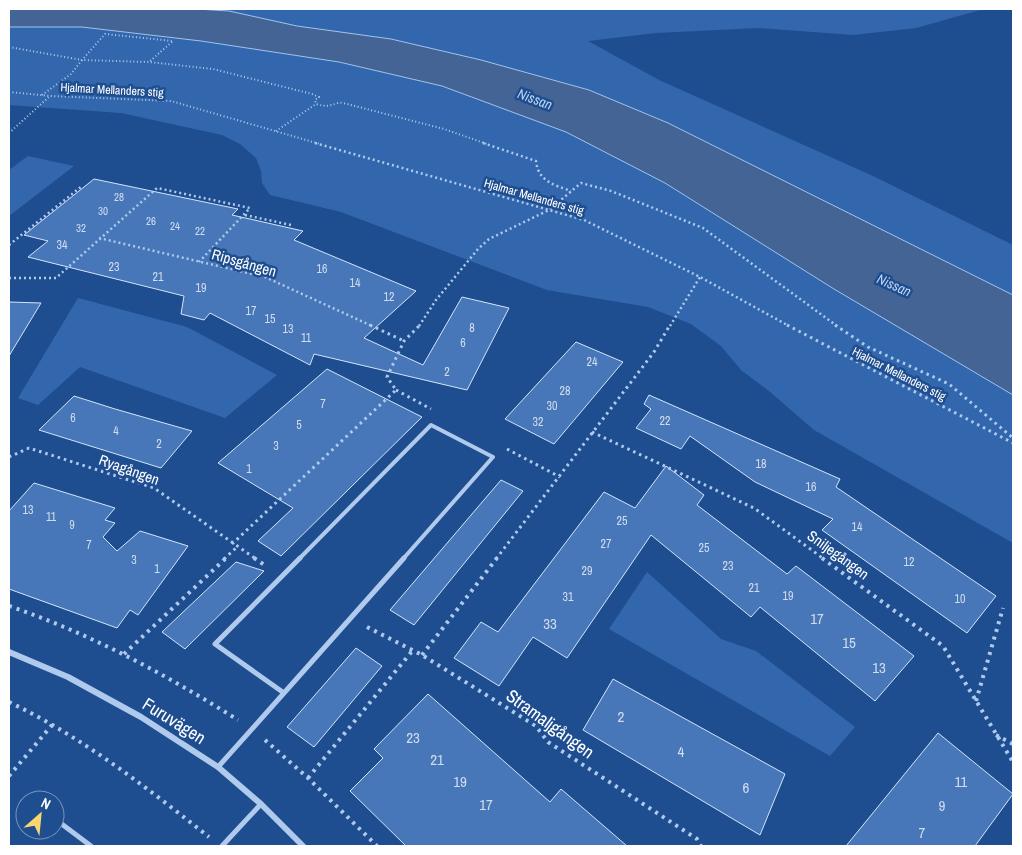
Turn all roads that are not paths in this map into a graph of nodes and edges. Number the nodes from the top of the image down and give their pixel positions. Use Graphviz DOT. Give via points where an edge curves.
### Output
graph roads {
  1 [pos="9,652"];
  2 [pos="284,693"];
  3 [pos="218,767"];
  4 [pos="261,804"];
  5 [pos="65,826"];
  6 [pos="91,846"];
  7 [pos="222,846"];
  8 [pos="303,846"];
  1 -- 3 [label="street, Furuvägen" via="68,677 133,713"];
  2 -- 2 [label="lane" via="350,618 494,457 430,425 215,644"];
  2 -- 3 [label="lane"];
  3 -- 4 [label="street, Furuvägen"];
  4 -- 7 [label="lane"];
  4 -- 8 [label="street, Furuvägen"];
  5 -- 6 [label="lane"];
}
